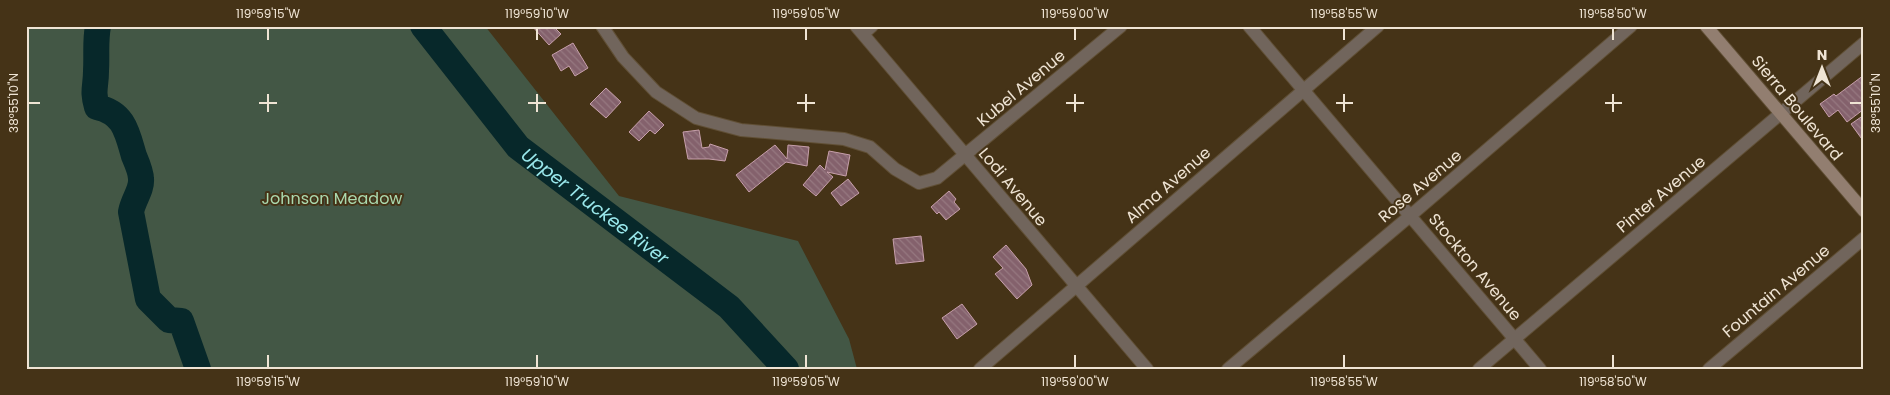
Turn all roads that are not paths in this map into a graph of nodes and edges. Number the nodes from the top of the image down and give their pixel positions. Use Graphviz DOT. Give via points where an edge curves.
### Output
graph roads {
  1 [pos="602,26"];
  2 [pos="1121,26"];
  3 [pos="1249,26"];
  4 [pos="1378,26"];
  5 [pos="1631,26"];
  6 [pos="1706,26"];
  7 [pos="864,29"];
  8 [pos="1864,43"];
  9 [pos="1304,90"];
  10 [pos="1781,114"];
  11 [pos="965,156"];
  12 [pos="1864,211"];
  13 [pos="1410,216"];
  14 [pos="1864,238"];
  15 [pos="1076,286"];
  16 [pos="1514,339"];
  17 [pos="980,369"];
  18 [pos="1147,369"];
  19 [pos="1228,369"];
  20 [pos="1479,369"];
  21 [pos="1540,369"];
  22 [pos="1709,369"];
  1 -- 11 [label="street, Kubel Avenue" via="623,57 656,92 696,118 741,130 844,139 870,147 895,169 919,182 937,178"];
  2 -- 11 [label="street, Kubel Avenue"];
  3 -- 9 [label="street, Stockton Avenue"];
  4 -- 9 [label="street, Alma Avenue"];
  5 -- 13 [label="street, Rose Avenue"];
  6 -- 10 [label="street, Sierra Boulevard"];
  7 -- 11 [label="street, Lodi Avenue"];
  8 -- 10 [label="street, Pinter Avenue"];
  9 -- 13 [label="street, Stockton Avenue"];
  9 -- 15 [label="street, Alma Avenue"];
  10 -- 12 [label="street, Sierra Boulevard"];
  10 -- 16 [label="street, Pinter Avenue"];
  11 -- 15 [label="street, Lodi Avenue"];
  13 -- 16 [label="street, Stockton Avenue"];
  13 -- 19 [label="street, Rose Avenue"];
  14 -- 22 [label="street, Fountain Avenue"];
  15 -- 17 [label="street, Alma Avenue"];
  15 -- 18 [label="street, Lodi Avenue"];
  16 -- 20 [label="street, Pinter Avenue"];
  16 -- 21 [label="street, Stockton Avenue"];
}
